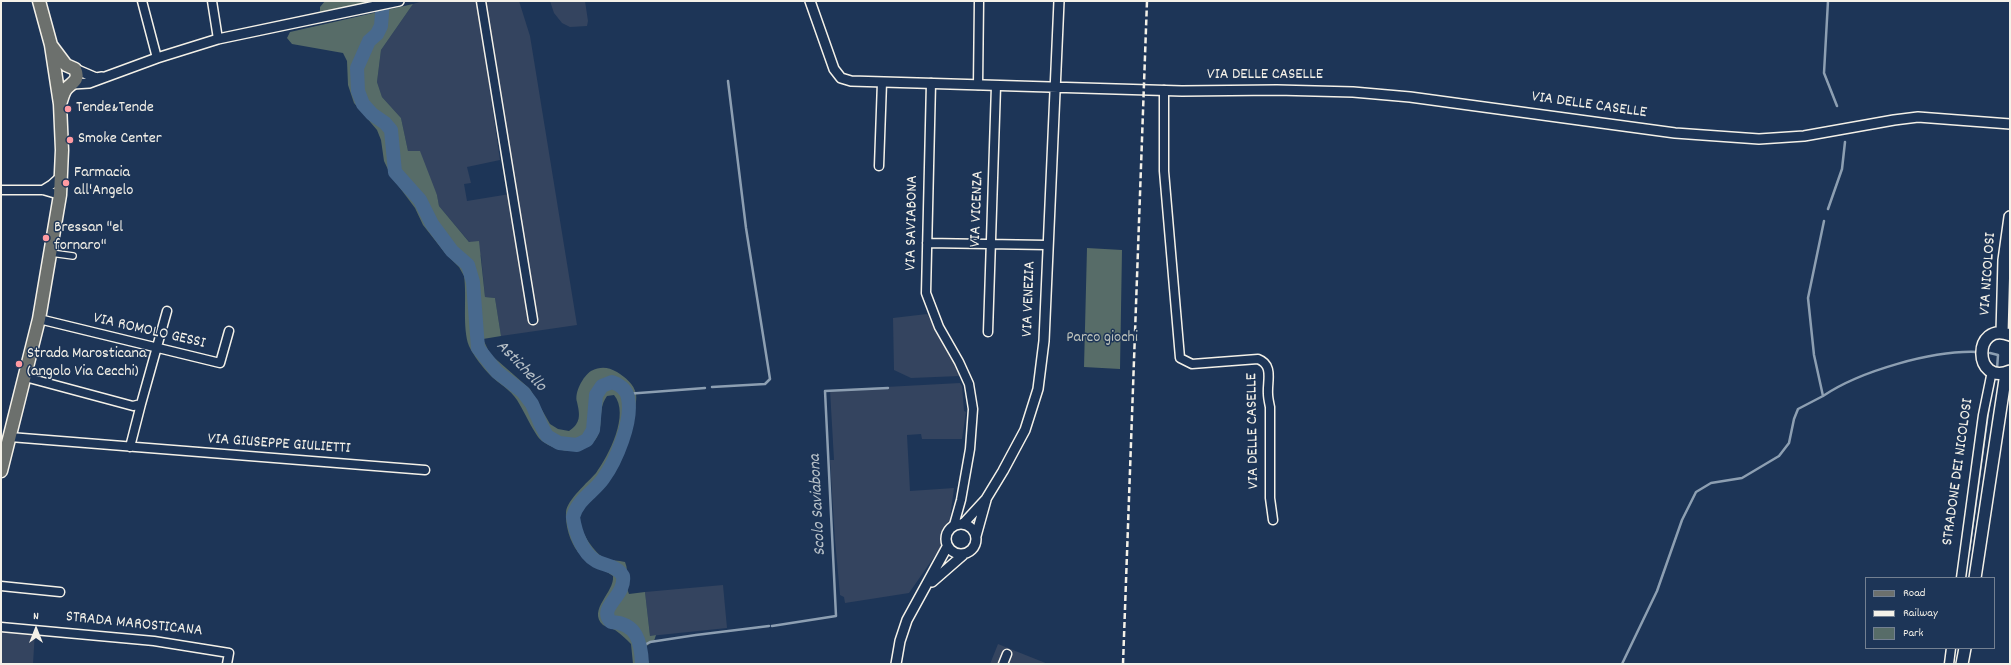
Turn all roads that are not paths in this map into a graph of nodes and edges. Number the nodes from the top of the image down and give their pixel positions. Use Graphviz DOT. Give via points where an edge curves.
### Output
graph roads {
  1 [pos="39,1"];
  2 [pos="142,1"];
  3 [pos="212,1"];
  4 [pos="399,1"];
  5 [pos="481,1"];
  6 [pos="810,1"];
  7 [pos="979,1"];
  8 [pos="1059,1"];
  9 [pos="218,39"];
  10 [pos="51,46"];
  11 [pos="157,58"];
  12 [pos="71,67"];
  13 [pos="103,77"];
  14 [pos="55,78"];
  15 [pos="882,82"];
  16 [pos="931,83"];
  17 [pos="71,85"];
  18 [pos="978,85"];
  19 [pos="996,86"];
  20 [pos="1056,88"];
  21 [pos="1164,90"];
  22 [pos="60,104"];
  23 [pos="2010,124"];
  24 [pos="879,166"];
  25 [pos="61,176"];
  26 [pos="1,190"];
  27 [pos="43,190"];
  28 [pos="60,195"];
  29 [pos="2010,217"];
  30 [pos="927,243"];
  31 [pos="991,245"];
  32 [pos="1047,245"];
  33 [pos="51,253"];
  34 [pos="73,256"];
  35 [pos="167,311"];
  36 [pos="39,320"];
  37 [pos="533,320"];
  38 [pos="229,331"];
  39 [pos="988,332"];
  40 [pos="2006,334"];
  41 [pos="156,349"];
  42 [pos="1992,371"];
  43 [pos="2008,372"];
  44 [pos="25,377"];
  45 [pos="141,404"];
  46 [pos="10,437"];
  47 [pos="130,447"];
  48 [pos="425,470"];
  49 [pos="1,471"];
  50 [pos="986,499"];
  51 [pos="1273,520"];
  52 [pos="959,525"];
  53 [pos="976,536"];
  54 [pos="947,548"];
  55 [pos="963,555"];
  56 [pos="1961,577"];
  57 [pos="1975,577"];
  58 [pos="1,586"];
  59 [pos="926,587"];
  60 [pos="60,592"];
  61 [pos="1,627"];
  62 [pos="1951,649"];
  63 [pos="1965,649"];
  64 [pos="1007,654"];
  65 [pos="227,664"];
  66 [pos="896,664"];
  67 [pos="1003,664"];
  68 [pos="1949,664"];
  69 [pos="1962,664"];
  1 -- 10 [label="main road"];
  2 -- 11 [label="street"];
  3 -- 9 [label="street"];
  4 -- 9 [label="street"];
  5 -- 37 [label="street"];
  6 -- 15 [label="street" via="834,69 841,78 851,81"];
  7 -- 18 [label="street"];
  8 -- 20 [label="street, VIA VENEZIA"];
  9 -- 11 [label="street"];
  10 -- 12 [label="main road"];
  10 -- 14 [label="main road"];
  11 -- 13 [label="street"];
  12 -- 13 [label="street" via="96,78"];
  12 -- 14 [label="main road" via="60,66"];
  12 -- 17 [label="main road" via="77,75"];
  13 -- 17 [label="street" via="89,83"];
  14 -- 17 [label="main road" via="61,86"];
  14 -- 22 [label="main road"];
  15 -- 16 [label="street"];
  15 -- 24 [label="street"];
  16 -- 18 [label="street, VIA DELLE CASELLE"];
  16 -- 30 [label="street, VIA SAVIABONA"];
  17 -- 22 [label="main road"];
  18 -- 19 [label="street, VIA DELLE CASELLE"];
  19 -- 20 [label="street, VIA DELLE CASELLE"];
  19 -- 31 [label="street, VIA VICENZA"];
  20 -- 21 [label="street, VIA DELLE CASELLE"];
  20 -- 32 [label="street, VIA VENEZIA"];
  21 -- 23 [label="street, VIA DELLE CASELLE" via="1305,90 1383,94 1675,133 1759,139 1804,136 1918,117"];
  21 -- 51 [label="street, VIA DELLE CASELLE" via="1164,171 1180,358 1192,364 1258,359 1267,365 1270,407 1270,498"];
  22 -- 25 [label="main road"];
  25 -- 27 [label="street"];
  25 -- 28 [label="main road"];
  26 -- 27 [label="street"];
  27 -- 28 [label="street"];
  28 -- 33 [label="main road"];
  29 -- 40 [label="main road, VIA NICOLOSI" via="2004,260"];
  30 -- 31 [label="street"];
  30 -- 52 [label="street, VIA SAVIABONA" via="926,293 939,327 969,384 973,409"];
  31 -- 32 [label="street"];
  31 -- 39 [label="street, VIA VICENZA"];
  32 -- 50 [label="street, VIA VENEZIA" via="1044,341 1038,389 1025,430"];
  33 -- 34 [label="street"];
  33 -- 36 [label="main road"];
  35 -- 41 [label="street"];
  36 -- 41 [label="street, VIA ROMOLO GESSI"];
  36 -- 44 [label="main road"];
  38 -- 41 [label="street, VIA ROMOLO GESSI" via="220,363"];
  40 -- 42 [label="main road" via="1989,337 1982,347 1982,360"];
  41 -- 45 [label="street"];
  42 -- 43 [label="main road, STRADONE DEI NICOLOSI"];
  42 -- 56 [label="street, STRADONE DEI NICOLOSI" via="1983,415"];
  43 -- 57 [label="main road, STRADONE DEI NICOLOSI"];
  44 -- 45 [label="street" via="133,406"];
  44 -- 46 [label="main road"];
  45 -- 47 [label="street"];
  46 -- 47 [label="street, VIA GIUSEPPE GIULIETTI"];
  46 -- 49 [label="main road"];
  47 -- 48 [label="street, VIA GIUSEPPE GIULIETTI"];
  50 -- 52 [label="street, VIA VENEZIA"];
  50 -- 53 [label="street, VIA VENEZIA"];
  52 -- 53 [label="street" via="971,528"];
  52 -- 54 [label="street, VIA SAVIABONA" via="950,528 945,536"];
  53 -- 55 [label="street" via="975,546"];
  54 -- 55 [label="street"];
  54 -- 59 [label="street"];
  55 -- 59 [label="street"];
  58 -- 60 [label="street, STRADA MAROSTICANA"];
  59 -- 66 [label="street" via="907,620"];
  61 -- 65 [label="street, STRADA MAROSTICANA" via="162,642 229,653"];
  62 -- 68 [label="street"];
  63 -- 69 [label="main road"];
  64 -- 67 [label="street"];
}
